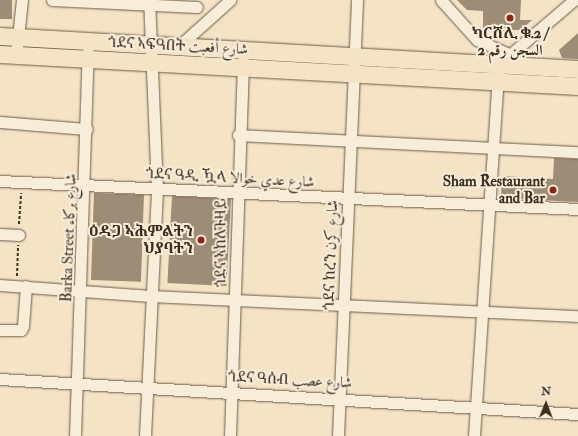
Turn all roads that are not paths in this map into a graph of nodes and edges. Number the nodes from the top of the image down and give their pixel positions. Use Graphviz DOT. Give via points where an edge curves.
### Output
graph roads {
  1 [pos="22,0"];
  2 [pos="52,0"];
  3 [pos="230,0"];
  4 [pos="357,0"];
  5 [pos="440,0"];
  6 [pos="574,0"];
  7 [pos="81,1"];
  8 [pos="149,3"];
  9 [pos="197,3"];
  10 [pos="196,28"];
  11 [pos="0,36"];
  12 [pos="18,37"];
  13 [pos="88,41"];
  14 [pos="152,44"];
  15 [pos="179,46"];
  16 [pos="243,49"];
  17 [pos="8,55"];
  18 [pos="356,57"];
  19 [pos="88,59"];
  20 [pos="505,60"];
  21 [pos="153,63"];
  22 [pos="578,68"];
  23 [pos="242,69"];
  24 [pos="355,74"];
  25 [pos="498,82"];
  26 [pos="578,86"];
  27 [pos="0,122"];
  28 [pos="87,129"];
  29 [pos="238,135"];
  30 [pos="352,139"];
  31 [pos="494,147"];
  32 [pos="578,152"];
  33 [pos="0,181"];
  34 [pos="86,187"];
  35 [pos="157,189"];
  36 [pos="236,192"];
  37 [pos="348,199"];
  38 [pos="490,206"];
  39 [pos="578,210"];
  40 [pos="0,234"];
  41 [pos="19,235"];
  42 [pos="0,285"];
  43 [pos="26,286"];
  44 [pos="82,292"];
  45 [pos="151,296"];
  46 [pos="236,298"];
  47 [pos="344,304"];
  48 [pos="482,311"];
  49 [pos="578,316"];
  50 [pos="0,330"];
  51 [pos="0,379"];
  52 [pos="78,383"];
  53 [pos="148,387"];
  54 [pos="231,392"];
  55 [pos="340,398"];
  56 [pos="476,407"];
  57 [pos="578,414"];
  58 [pos="75,436"];
  59 [pos="144,436"];
  60 [pos="230,436"];
  61 [pos="338,436"];
  62 [pos="474,436"];
  1 -- 12 [label="street"];
  2 -- 7 [label="street"];
  3 -- 10 [label="street"];
  4 -- 18 [label="street, ጎደና ከረን شارع كرن"];
  5 -- 20 [label="street" via="477,40"];
  6 -- 20 [label="street"];
  7 -- 8 [label="street"];
  8 -- 9 [label="street"];
  8 -- 14 [label="street"];
  9 -- 10 [label="street"];
  10 -- 15 [label="street"];
  11 -- 12 [label="highway, ጎደና ኣፍዓበት شارع أفعبت"];
  12 -- 13 [label="highway, ጎደና ኣፍዓበት شارع أفعبت"];
  12 -- 17 [label="street"];
  13 -- 14 [label="highway, ጎደና ኣፍዓበት شارع أفعبت"];
  13 -- 19 [label="street, Barka Street شارع بركاء"];
  14 -- 15 [label="highway, ጎደና ኣፍዓበት شارع أفعبت"];
  14 -- 21 [label="street"];
  15 -- 16 [label="highway, ጎደና ኣፍዓበት شارع أفعبت"];
  16 -- 18 [label="highway, ጎደና ኣፍዓበት شارع أفعبت"];
  16 -- 23 [label="street, ጎደና ኣከለጉዛይ"];
  17 -- 19 [label="highway"];
  18 -- 20 [label="highway, ጎደና ኣፍዓበት شارع أفعبت"];
  18 -- 24 [label="street, ጎደና ከረን شارع كرن"];
  19 -- 21 [label="highway"];
  19 -- 28 [label="street, Barka Street شارع بركاء"];
  20 -- 22 [label="highway, ጎደና ኣፍዓበት شارع أفعبت"];
  20 -- 25 [label="street"];
  21 -- 23 [label="highway"];
  21 -- 35 [label="street"];
  23 -- 24 [label="highway"];
  23 -- 29 [label="street, ጎደና ኣከለጉዛይ"];
  24 -- 25 [label="highway"];
  24 -- 30 [label="street, ጎደና ከረን شارع كرن"];
  25 -- 26 [label="highway"];
  25 -- 31 [label="street"];
  27 -- 28 [label="street"];
  28 -- 34 [label="street, Barka Street شارع بركاء"];
  29 -- 30 [label="street"];
  29 -- 36 [label="street, ጎደና ኣከለጉዛይ"];
  30 -- 31 [label="street"];
  30 -- 37 [label="street, ጎደና ከረን شارع كرن"];
  31 -- 32 [label="street"];
  31 -- 38 [label="street"];
  33 -- 34 [label="street, ጎደና ዓዲ ዃላ شارع عدي خوالا"];
  34 -- 35 [label="street, ጎደና ዓዲ ዃላ شارع عدي خوالا"];
  34 -- 44 [label="street, Barka Street شارع بركاء"];
  35 -- 36 [label="street, ጎደና ዓዲ ዃላ شارع عدي خوالا"];
  35 -- 45 [label="street"];
  36 -- 37 [label="street, ጎደና ዓዲ ዃላ شارع عدي خوالا"];
  36 -- 46 [label="street, ጎደና ኣከለጉዛይ"];
  37 -- 38 [label="street, ጎደና ዓዲ ዃላ شارع عدي خوالا"];
  37 -- 47 [label="street, ጎደና ከረን شارع كرن"];
  38 -- 39 [label="street, ጎደና ዓዲ ዃላ شارع عدي خوالا"];
  38 -- 48 [label="street"];
  40 -- 41 [label="street"];
  42 -- 43 [label="street"];
  43 -- 44 [label="street"];
  43 -- 50 [label="street" via="21,330"];
  44 -- 45 [label="street"];
  44 -- 52 [label="street, Barka Street شارع بركاء"];
  45 -- 46 [label="street"];
  45 -- 53 [label="street"];
  46 -- 47 [label="street"];
  46 -- 54 [label="street, ጎደና ኣከለጉዛይ"];
  47 -- 48 [label="street"];
  47 -- 55 [label="street, ጎደና ከረን شارع كرن"];
  48 -- 49 [label="street"];
  48 -- 56 [label="street"];
  51 -- 52 [label="street, ጎደና ዓሰብ شارع عصب"];
  52 -- 53 [label="street, ጎደና ዓሰብ شارع عصب"];
  52 -- 58 [label="street, Barka Street شارع بركاء"];
  53 -- 54 [label="street, ጎደና ዓሰብ شارع عصب"];
  53 -- 59 [label="street"];
  54 -- 55 [label="street, ጎደና ዓሰብ شارع عصب"];
  54 -- 60 [label="street, ጎደና ኣከለጉዛይ"];
  55 -- 56 [label="street, ጎደና ዓሰብ شارع عصب"];
  55 -- 61 [label="street, ጎደና ከረን شارع كرن"];
  56 -- 57 [label="street, ጎደና ዓሰብ شارع عصب"];
  56 -- 62 [label="street"];
}
